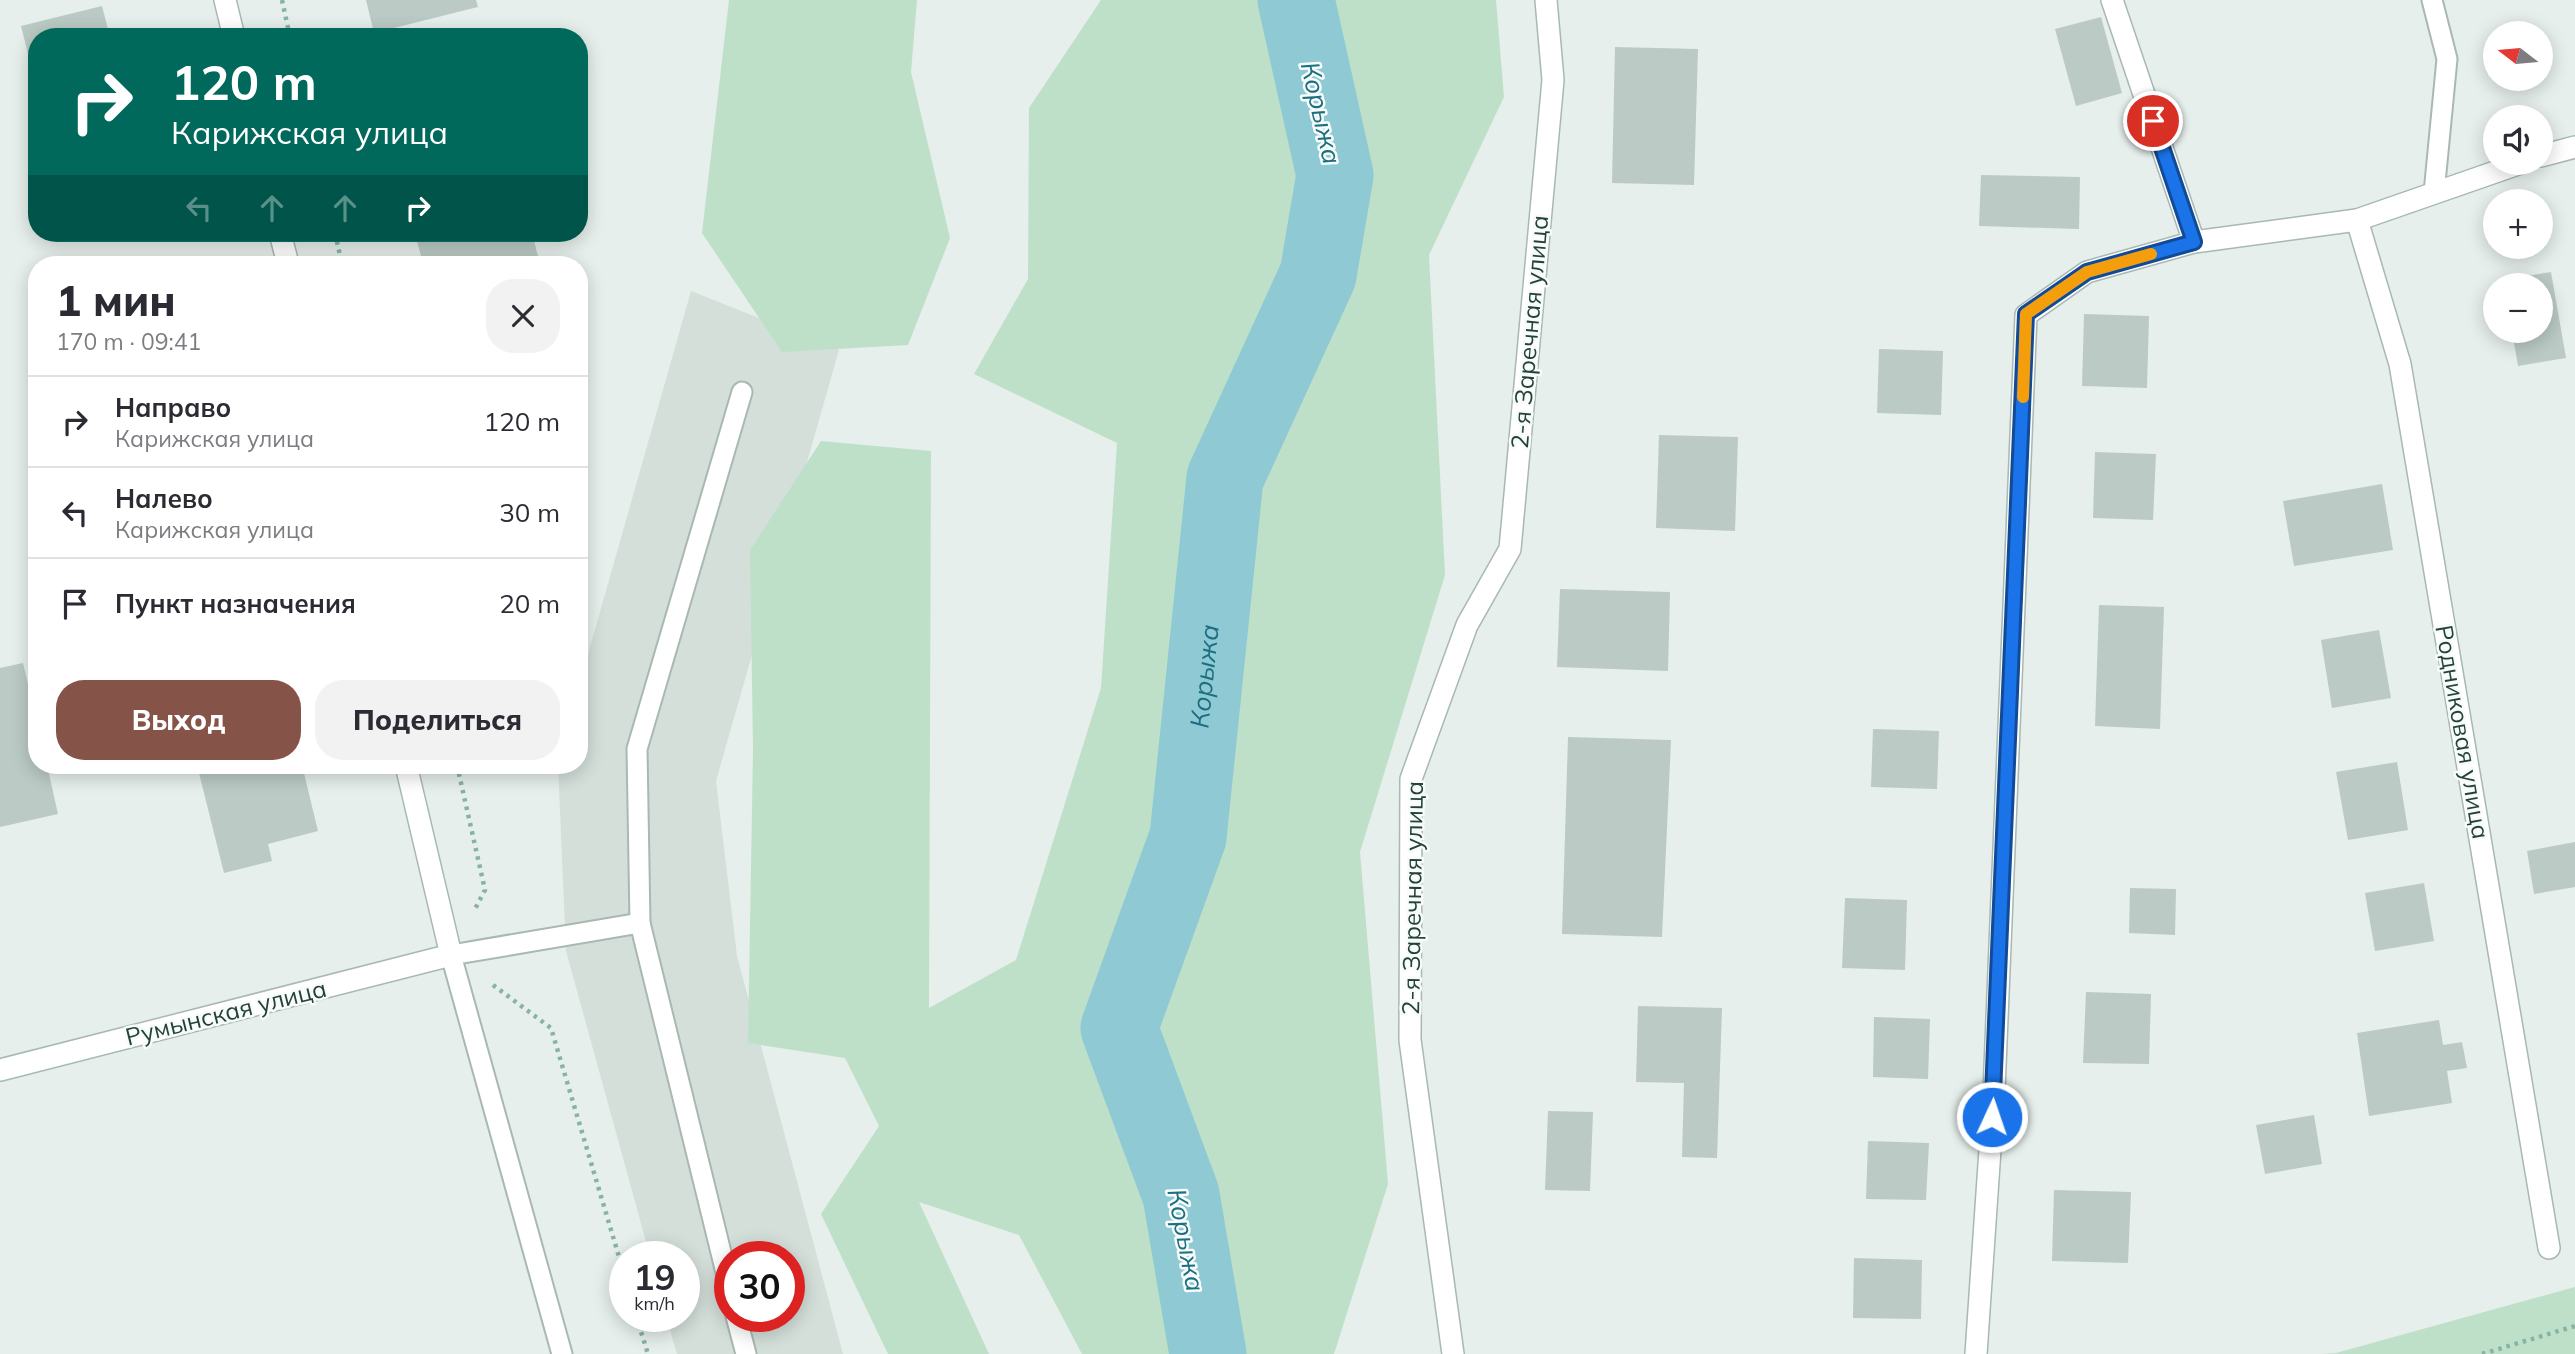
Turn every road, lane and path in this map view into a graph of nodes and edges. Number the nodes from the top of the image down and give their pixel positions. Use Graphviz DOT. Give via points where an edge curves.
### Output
graph roads {
  1 [pos="225,0"];
  2 [pos="282,0"];
  3 [pos="1546,0"];
  4 [pos="2112,0"];
  5 [pos="2432,0"];
  6 [pos="232,28"];
  7 [pos="288,28"];
  8 [pos="2575,147"];
  9 [pos="2553,153"];
  10 [pos="2486,175"];
  11 [pos="2434,193"];
  12 [pos="2357,220"];
  13 [pos="2194,242"];
  14 [pos="742,392"];
  15 [pos="408,774"];
  16 [pos="459,774"];
  17 [pos="640,923"];
  18 [pos="452,955"];
  19 [pos="0,1070"];
  20 [pos="614,1241"];
  21 [pos="718,1241"];
  22 [pos="2549,1248"];
  23 [pos="2575,1326"];
  24 [pos="641,1332"];
  25 [pos="740,1332"];
  26 [pos="562,1354"];
  27 [pos="648,1354"];
  28 [pos="746,1354"];
  29 [pos="1452,1354"];
  30 [pos="1976,1354"];
  31 [pos="2482,1354"];
  1 -- 6 [label="street"];
  2 -- 7 [label="path"];
  3 -- 29 [label="street, 2-я Заречная улица" via="1553,80 1510,550 1467,625 1411,779 1410,1040"];
  4 -- 13 [label="street"];
  5 -- 11 [label="lane" via="2448,59"];
  8 -- 9 [label="street"];
  10 -- 11 [label="street"];
  11 -- 12 [label="street"];
  12 -- 13 [label="street"];
  12 -- 22 [label="street, Родниковая улица" via="2400,364"];
  13 -- 30 [label="street" via="2087,272 2026,314 1994,1091"];
  14 -- 17 [label="lane" via="637,749"];
  15 -- 18 [label="street"];
  16 -- 18 [label="path" via="485,890"];
  17 -- 18 [label="lane"];
  17 -- 21 [label="lane"];
  18 -- 19 [label="street, Румынская улица"];
  18 -- 20 [label="path" via="551,1028"];
  18 -- 26 [label="lane"];
  23 -- 31 [label="path"];
  24 -- 27 [label="path"];
  25 -- 28 [label="lane"];
}
